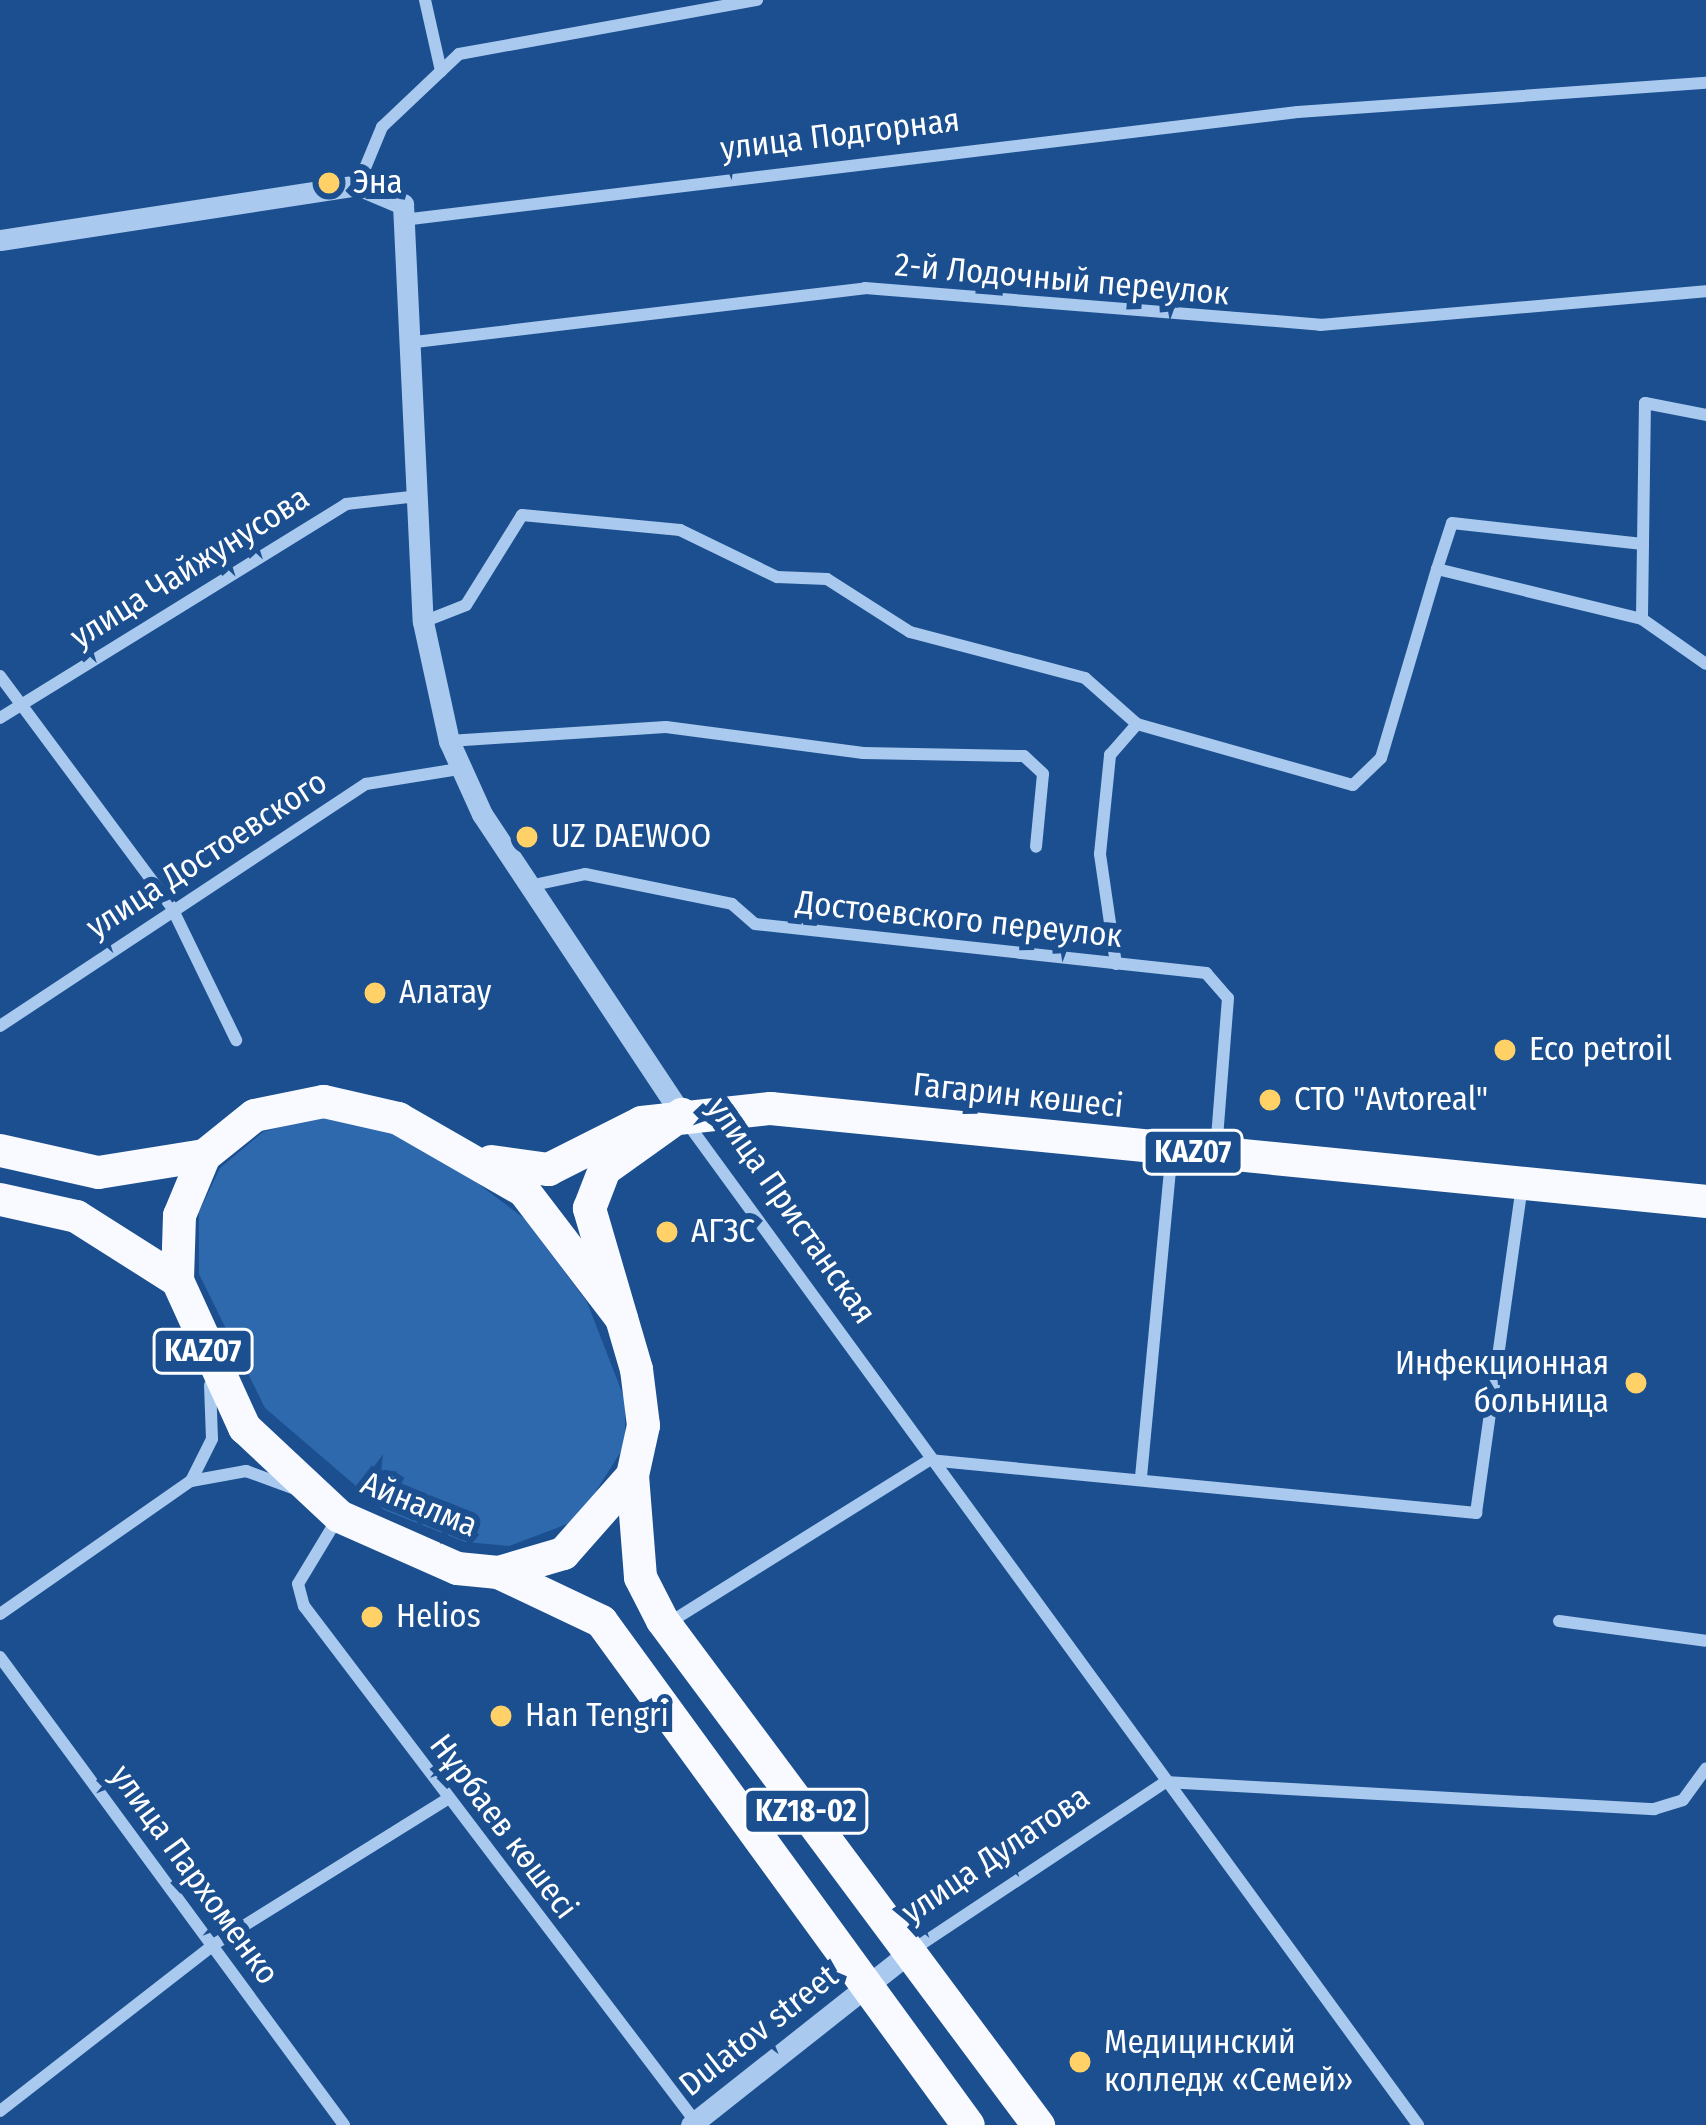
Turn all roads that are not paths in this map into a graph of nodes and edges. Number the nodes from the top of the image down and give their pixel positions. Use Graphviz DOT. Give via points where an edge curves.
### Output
graph roads {
  1 [pos="425,0"];
  2 [pos="757,0"];
  3 [pos="441,71"];
  4 [pos="1706,82"];
  5 [pos="358,185"];
  6 [pos="411,219"];
  7 [pos="0,240"];
  8 [pos="1706,291"];
  9 [pos="415,342"];
  10 [pos="1706,415"];
  11 [pos="419,496"];
  12 [pos="1643,544"];
  13 [pos="1437,569"];
  14 [pos="1642,619"];
  15 [pos="422,622"];
  16 [pos="1706,664"];
  17 [pos="0,676"];
  18 [pos="21,705"];
  19 [pos="0,718"];
  20 [pos="1137,724"];
  21 [pos="449,741"];
  22 [pos="458,769"];
  23 [pos="1036,848"];
  24 [pos="529,886"];
  25 [pos="172,908"];
  26 [pos="1115,964"];
  27 [pos="0,1026"];
  28 [pos="236,1040"];
  29 [pos="681,1114"];
  30 [pos="0,1150"];
  31 [pos="1172,1150"];
  32 [pos="1216,1154"];
  33 [pos="204,1155"];
  34 [pos="481,1159"];
  35 [pos="1522,1185"];
  36 [pos="0,1199"];
  37 [pos="1706,1202"];
  38 [pos="177,1280"];
  39 [pos="621,1318"];
  40 [pos="203,1353"];
  41 [pos="929,1460"];
  42 [pos="632,1475"];
  43 [pos="1141,1477"];
  44 [pos="191,1481"];
  45 [pos="307,1494"];
  46 [pos="339,1516"];
  47 [pos="498,1571"];
  48 [pos="0,1614"];
  49 [pos="1559,1621"];
  50 [pos="666,1624"];
  51 [pos="1706,1641"];
  52 [pos="0,1657"];
  53 [pos="1706,1768"];
  54 [pos="1165,1782"];
  55 [pos="446,1800"];
  56 [pos="213,1945"];
  57 [pos="910,1952"];
  58 [pos="868,1988"];
  59 [pos="0,2111"];
  60 [pos="693,2123"];
  61 [pos="344,2125"];
  62 [pos="968,2125"];
  63 [pos="1037,2125"];
  64 [pos="1418,2125"];
  1 -- 3 [label="street"];
  2 -- 3 [label="street" via="487,43"];
  3 -- 5 [label="street" via="370,143"];
  4 -- 6 [label="street, улица Подгорная" via="1298,112"];
  5 -- 6 [label="street" via="392,195"];
  5 -- 7 [label="street"];
  6 -- 9 [label="street, улица Пристанская"];
  8 -- 9 [label="street, 2-й Лодочный переулок" via="1320,325 866,288"];
  9 -- 11 [label="street, улица Пристанская"];
  10 -- 12 [label="street" via="1645,403"];
  11 -- 15 [label="street, улица Пристанская"];
  11 -- 18 [label="street, улица Чайжунусова" via="346,504"];
  12 -- 13 [label="street" via="1452,524"];
  12 -- 14 [label="street"];
  13 -- 14 [label="street"];
  13 -- 20 [label="street" via="1381,758 1353,785"];
  14 -- 16 [label="street"];
  15 -- 20 [label="street" via="466,605 522,515 569,514 680,530 777,577 827,579 910,632 1085,678"];
  15 -- 21 [label="street, улица Пристанская"];
  17 -- 18 [label="street"];
  18 -- 19 [label="street, улица Чайжунусова"];
  18 -- 25 [label="street"];
  20 -- 26 [label="street" via="1110,755 1100,854"];
  21 -- 22 [label="street, улица Пристанская"];
  21 -- 23 [label="street" via="666,727 863,753 1024,756 1043,774"];
  22 -- 24 [label="street, улица Пристанская"];
  22 -- 25 [label="street, улица Достоевского" via="366,784"];
  24 -- 26 [label="street, Достоевского переулок" via="585,874 731,904 754,924"];
  24 -- 29 [label="street, улица Пристанская"];
  25 -- 27 [label="street, улица Достоевского"];
  25 -- 28 [label="street"];
  26 -- 32 [label="street, Достоевского переулок" via="1206,974 1224,987"];
  29 -- 31 [label="highway, Гагарин көшесі / KAZ07" via="770,1108"];
  29 -- 34 [label="highway, KAZ07" via="623,1129 548,1169"];
  29 -- 39 [label="highway, KAZ07" via="635,1140 592,1190 588,1233"];
  29 -- 41 [label="street, улица Пристанская"];
  30 -- 33 [label="highway, KAZ07" via="98,1172"];
  31 -- 32 [label="highway, Гагарин көшесі / KAZ07"];
  31 -- 43 [label="street"];
  32 -- 35 [label="highway, Гагарин көшесі / KAZ07"];
  33 -- 34 [label="highway, Айналма / KAZ07" via="254,1115 323,1101 398,1118"];
  33 -- 38 [label="highway, Айналма / KAZ07" via="179,1215"];
  34 -- 39 [label="highway, Айналма / KAZ07" via="523,1190"];
  35 -- 37 [label="highway, Гагарин көшесі / KAZ07"];
  35 -- 43 [label="street" via="1476,1513"];
  36 -- 38 [label="highway, KAZ07" via="76,1216"];
  38 -- 40 [label="highway, Айналма / KAZ07"];
  39 -- 42 [label="highway, Айналма / KAZ07" via="643,1425"];
  40 -- 44 [label="street" via="212,1439"];
  40 -- 45 [label="highway, Айналма / KAZ07" via="244,1427"];
  41 -- 43 [label="street"];
  41 -- 50 [label="street"];
  41 -- 54 [label="street, улица Пристанская"];
  42 -- 47 [label="highway, Айналма / KAZ07" via="563,1553"];
  42 -- 50 [label="highway, KZ18-02" via="640,1577"];
  44 -- 45 [label="street" via="246,1471"];
  44 -- 48 [label="street"];
  45 -- 46 [label="highway, Айналма / KAZ07"];
  46 -- 47 [label="highway, Айналма / KAZ07" via="457,1568"];
  46 -- 55 [label="street, Нұрбаев көшесі" via="298,1585 304,1606"];
  47 -- 58 [label="highway, KZ18-02" via="601,1621"];
  49 -- 51 [label="street"];
  50 -- 57 [label="highway, KZ18-02"];
  52 -- 56 [label="street, улица Пархоменко"];
  53 -- 54 [label="street" via="1683,1800 1654,1809"];
  54 -- 57 [label="street, улица Дулатова"];
  54 -- 64 [label="street, улица Пристанская"];
  55 -- 56 [label="street"];
  55 -- 60 [label="street, Нұрбаев көшесі"];
  56 -- 59 [label="street"];
  56 -- 61 [label="street, улица Пархоменко"];
  57 -- 58 [label="street, улица Дулатова"];
  57 -- 63 [label="highway, KZ18-02"];
  58 -- 60 [label="street, Dulatov street"];
  58 -- 62 [label="highway, KZ18-02"];
}
